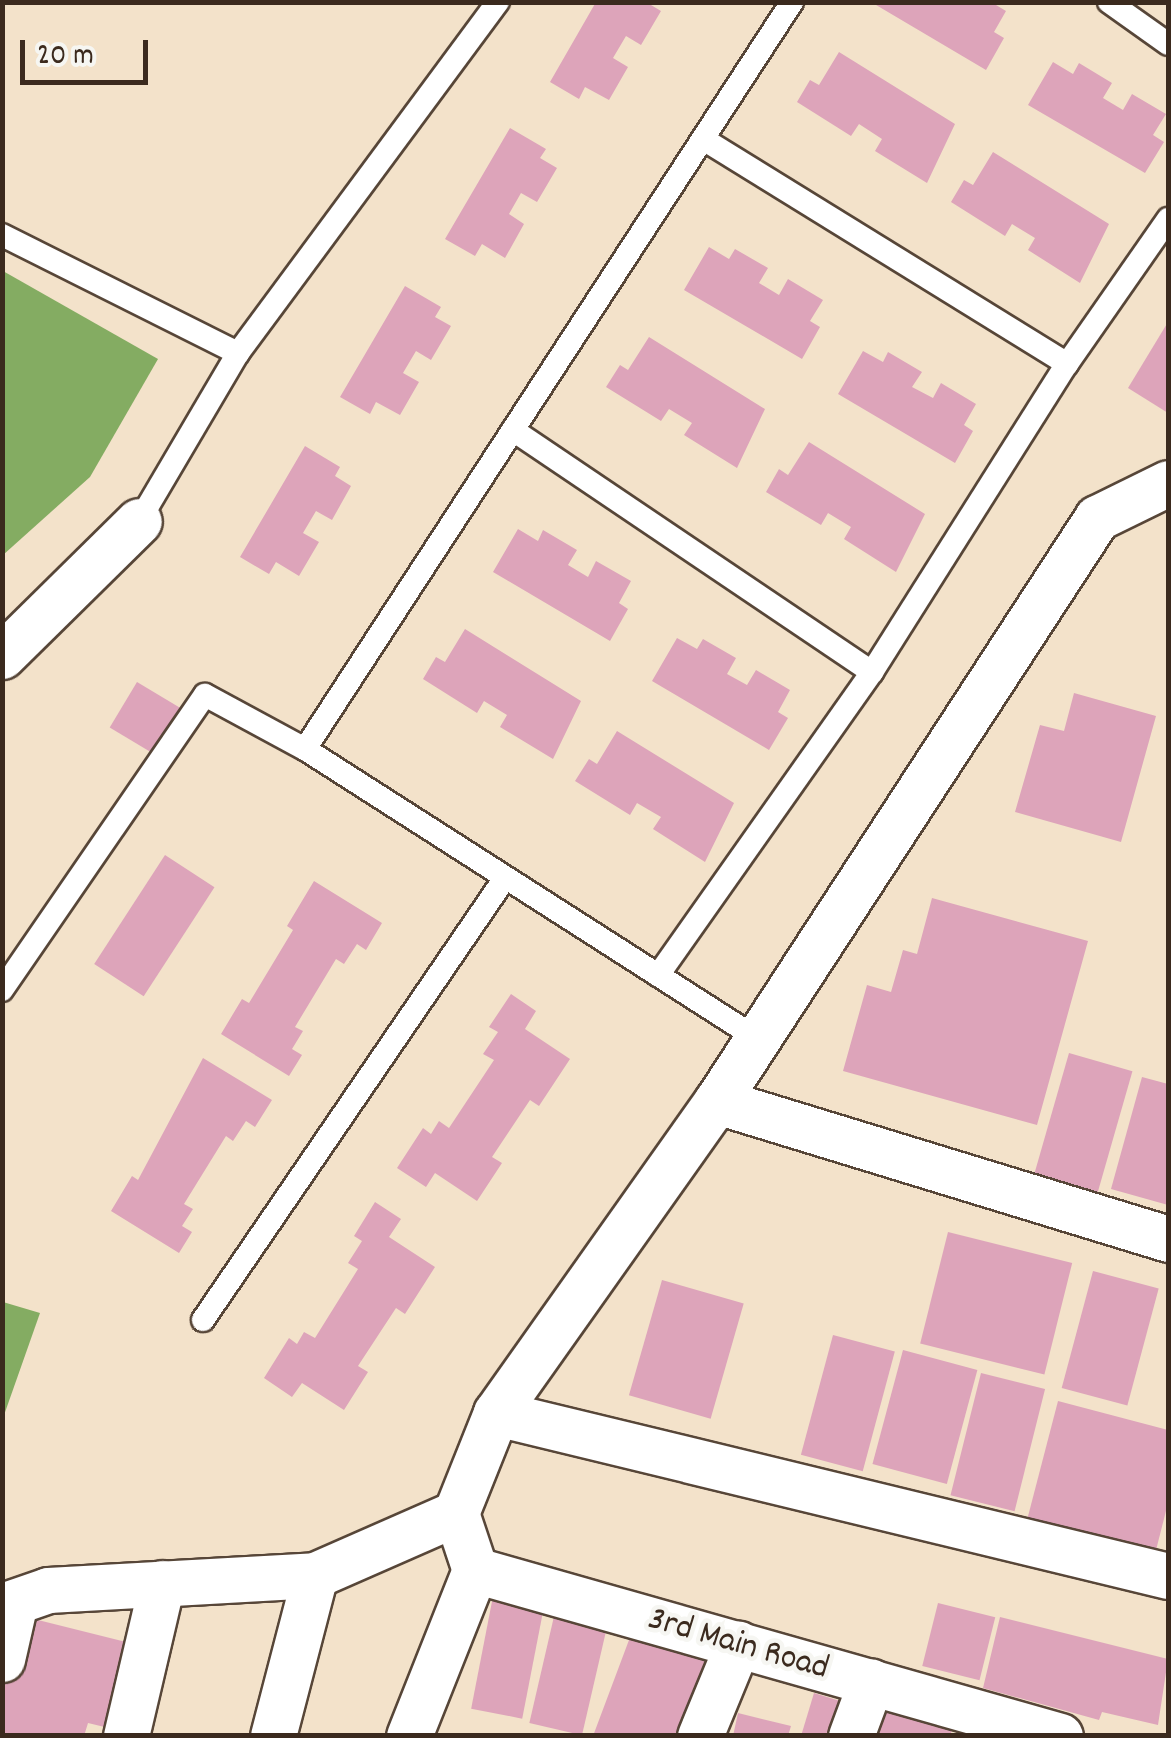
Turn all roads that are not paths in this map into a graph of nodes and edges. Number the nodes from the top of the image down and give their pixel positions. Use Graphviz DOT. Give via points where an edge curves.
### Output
graph roads {
  1 [pos="498,2"];
  2 [pos="792,2"];
  3 [pos="1109,2"];
  4 [pos="1168,44"];
  5 [pos="703,139"];
  6 [pos="1168,219"];
  7 [pos="2,234"];
  8 [pos="238,353"];
  9 [pos="1067,364"];
  10 [pos="513,430"];
  11 [pos="1168,483"];
  12 [pos="139,521"];
  13 [pos="2,656"];
  14 [pos="872,672"];
  15 [pos="305,750"];
  16 [pos="505,878"];
  17 [pos="658,975"];
  18 [pos="2,990"];
  19 [pos="758,1039"];
  20 [pos="718,1100"];
  21 [pos="1168,1239"];
  22 [pos="203,1320"];
  23 [pos="496,1413"];
  24 [pos="456,1512"];
  25 [pos="475,1570"];
  26 [pos="315,1575"];
  27 [pos="1168,1576"];
  28 [pos="162,1584"];
  29 [pos="9,1604"];
  30 [pos="738,1644"];
  31 [pos="2,1659"];
  32 [pos="871,1682"];
  33 [pos="1036,1732"];
  34 [pos="126,1736"];
  35 [pos="273,1736"];
  36 [pos="410,1736"];
  37 [pos="700,1736"];
  38 [pos="851,1736"];
  1 -- 8 [label="lane"];
  2 -- 5 [label="lane"];
  3 -- 4 [label="lane"];
  5 -- 9 [label="lane"];
  5 -- 10 [label="lane"];
  6 -- 9 [label="lane"];
  7 -- 8 [label="lane"];
  8 -- 12 [label="lane"];
  9 -- 14 [label="lane"];
  10 -- 14 [label="lane"];
  10 -- 15 [label="lane"];
  11 -- 19 [label="street" via="1097,518"];
  12 -- 13 [label="street"];
  14 -- 17 [label="lane"];
  15 -- 16 [label="lane"];
  15 -- 18 [label="lane" via="204,694"];
  16 -- 17 [label="lane"];
  16 -- 22 [label="lane"];
  17 -- 19 [label="lane"];
  19 -- 20 [label="street"];
  20 -- 21 [label="street"];
  20 -- 23 [label="street"];
  23 -- 24 [label="street"];
  23 -- 27 [label="street"];
  24 -- 25 [label="street"];
  24 -- 26 [label="street"];
  25 -- 30 [label="street, 3rd Main Road"];
  25 -- 36 [label="street"];
  26 -- 28 [label="street"];
  26 -- 35 [label="street"];
  28 -- 29 [label="street" via="48,1590"];
  28 -- 34 [label="street"];
  29 -- 31 [label="street"];
  30 -- 32 [label="street, 3rd Main Road"];
  30 -- 37 [label="street"];
  32 -- 33 [label="street, 3rd Main Road"];
  32 -- 38 [label="street"];
}
